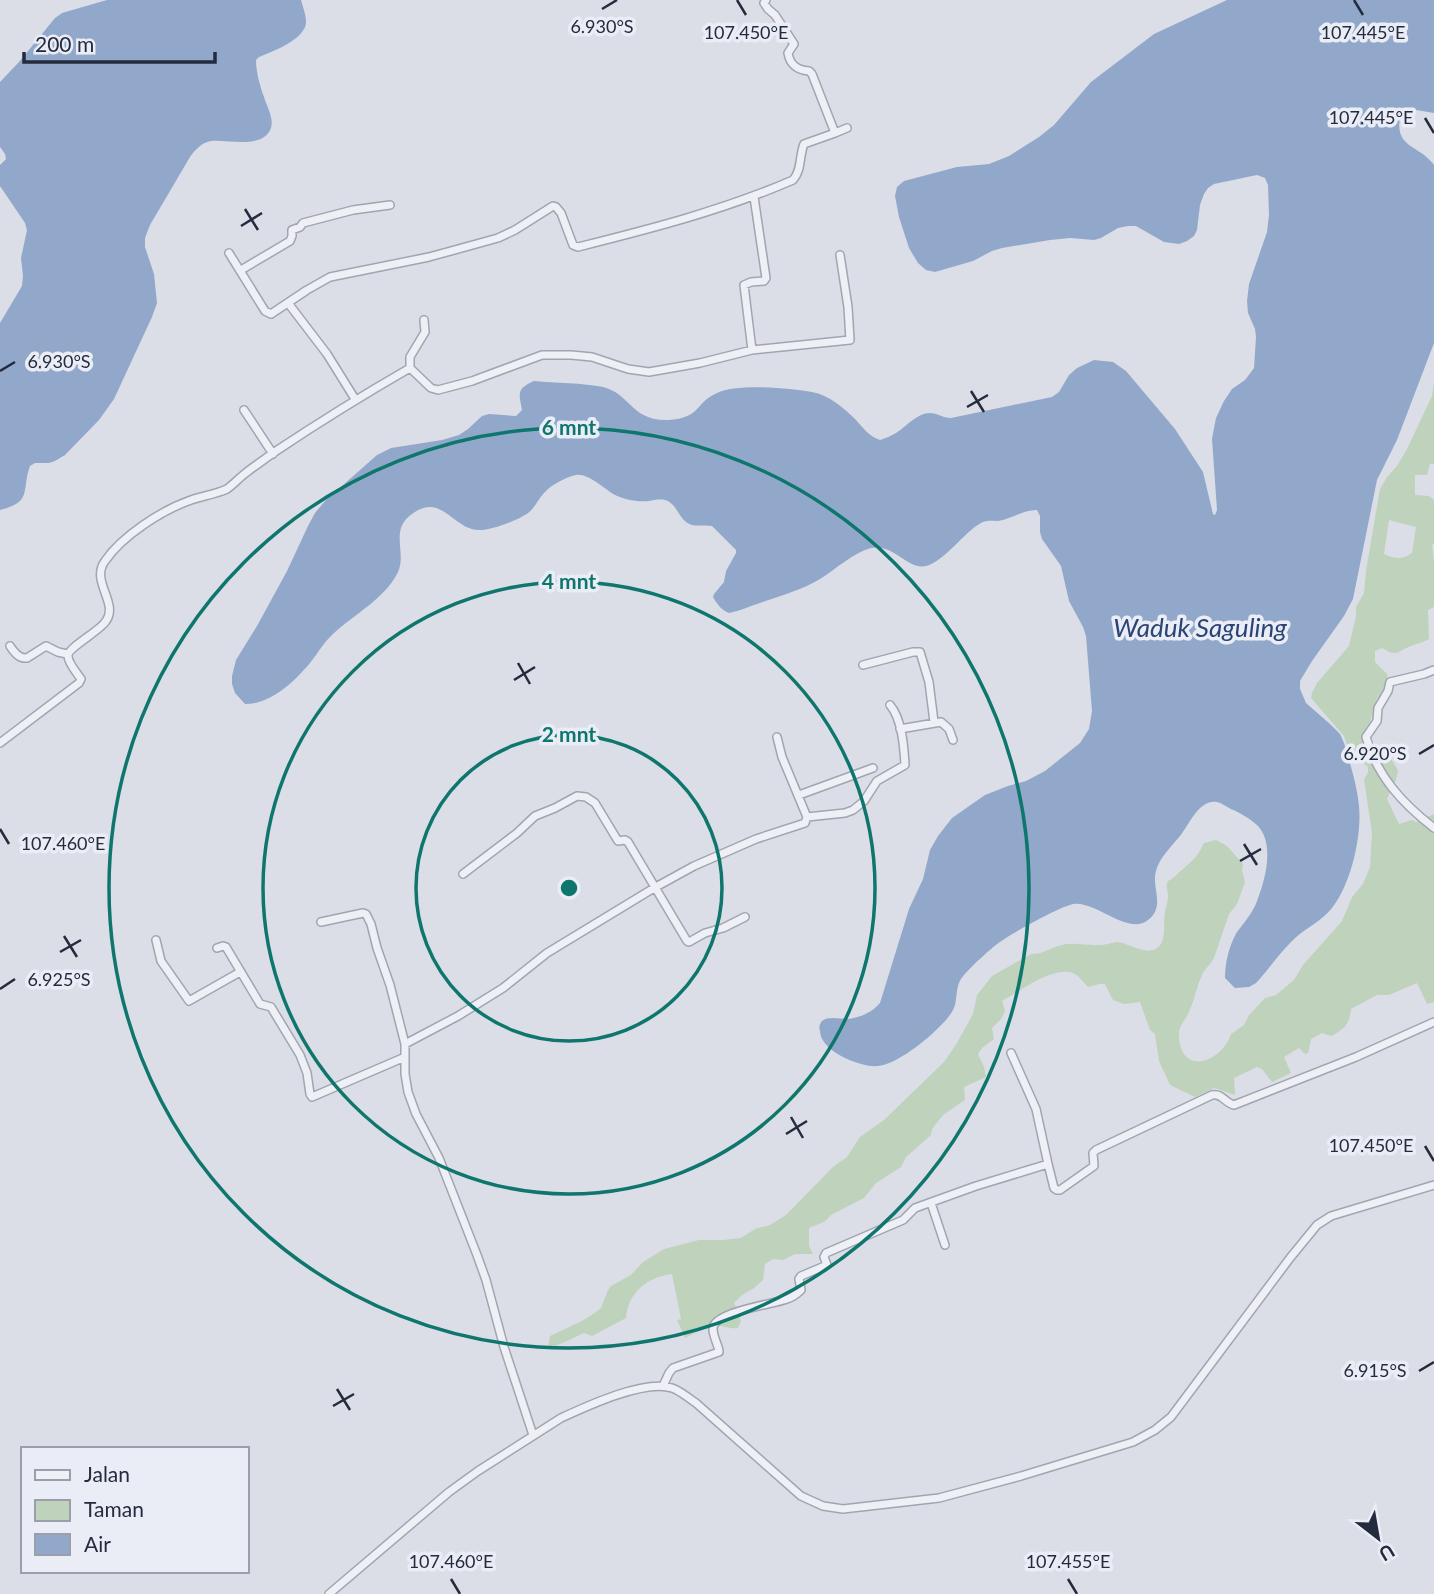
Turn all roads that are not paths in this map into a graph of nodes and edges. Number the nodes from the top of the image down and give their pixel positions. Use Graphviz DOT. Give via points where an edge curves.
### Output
graph roads {
  1 [pos="766,0"];
  2 [pos="847,128"];
  3 [pos="835,133"];
  4 [pos="754,197"];
  5 [pos="390,205"];
  6 [pos="229,253"];
  7 [pos="840,255"];
  8 [pos="241,270"];
  9 [pos="288,303"];
  10 [pos="424,320"];
  11 [pos="752,350"];
  12 [pos="410,369"];
  13 [pos="355,399"];
  14 [pos="244,410"];
  15 [pos="273,454"];
  16 [pos="10,646"];
  17 [pos="67,654"];
  18 [pos="863,665"];
  19 [pos="1434,670"];
  20 [pos="890,705"];
  21 [pos="934,722"];
  22 [pos="900,729"];
  23 [pos="777,737"];
  24 [pos="953,740"];
  25 [pos="0,743"];
  26 [pos="873,768"];
  27 [pos="799,796"];
  28 [pos="807,817"];
  29 [pos="1434,828"];
  30 [pos="463,874"];
  31 [pos="654,888"];
  32 [pos="745,917"];
  33 [pos="321,922"];
  34 [pos="156,940"];
  35 [pos="217,948"];
  36 [pos="240,972"];
  37 [pos="1434,1022"];
  38 [pos="405,1044"];
  39 [pos="1011,1053"];
  40 [pos="405,1057"];
  41 [pos="1048,1164"];
  42 [pos="1434,1185"];
  43 [pos="931,1203"];
  44 [pos="945,1245"];
  45 [pos="663,1386"];
  46 [pos="533,1435"];
  47 [pos="329,1594"];
  1 -- 3 [label="street" via="794,44 788,53 791,63 811,74"];
  2 -- 3 [label="street"];
  3 -- 4 [label="street" via="804,144 793,180"];
  4 -- 9 [label="street" via="578,247 553,206 498,238 330,277"];
  4 -- 11 [label="street" via="766,278 744,285"];
  5 -- 8 [label="street" via="303,223 292,230 290,241"];
  6 -- 8 [label="street"];
  7 -- 11 [label="street" via="850,340"];
  8 -- 9 [label="street" via="267,313"];
  9 -- 13 [label="street"];
  10 -- 12 [label="street" via="425,332 410,357"];
  11 -- 12 [label="street" via="649,372 593,356 541,355 438,390"];
  12 -- 13 [label="street"];
  13 -- 15 [label="street"];
  14 -- 15 [label="street"];
  15 -- 17 [label="street" via="229,488 155,516 117,547 100,569 108,619"];
  16 -- 17 [label="street" via="23,658 47,646"];
  17 -- 25 [label="street" via="79,683"];
  18 -- 21 [label="street" via="920,653"];
  19 -- 29 [label="street" via="1390,682 1377,721 1366,737 1372,756 1398,795"];
  20 -- 22 [label="street"];
  21 -- 22 [label="street"];
  21 -- 24 [label="street" via="945,723"];
  22 -- 28 [label="street" via="903,767 877,781 853,810"];
  23 -- 27 [label="street"];
  26 -- 27 [label="street"];
  27 -- 28 [label="street"];
  28 -- 31 [label="street" via="804,824 724,852"];
  30 -- 31 [label="street" via="537,815 582,796 595,803 618,842 628,842"];
  31 -- 32 [label="street" via="689,942"];
  31 -- 38 [label="street" via="555,947 503,988"];
  33 -- 38 [label="street" via="366,914"];
  34 -- 36 [label="street" via="162,961 188,1001"];
  35 -- 36 [label="street" via="226,947"];
  36 -- 40 [label="street" via="261,1005 271,1007 300,1055 312,1097"];
  37 -- 41 [label="street" via="1234,1105 1216,1094 1186,1107 1096,1150 1094,1166 1060,1190 1054,1188"];
  38 -- 40 [label="street"];
  39 -- 41 [label="street" via="1035,1109"];
  40 -- 46 [label="street" via="410,1098 477,1255"];
  41 -- 43 [label="street"];
  42 -- 45 [label="street" via="1319,1223 1171,1417 1148,1435 948,1496 842,1509 811,1502 696,1403"];
  43 -- 44 [label="street"];
  43 -- 45 [label="street" via="826,1253 827,1265 801,1276 801,1290 795,1296 718,1321 713,1329 719,1352 673,1368"];
  45 -- 46 [label="street" via="643,1387 575,1411"];
  46 -- 47 [label="street" via="449,1492"];
}
